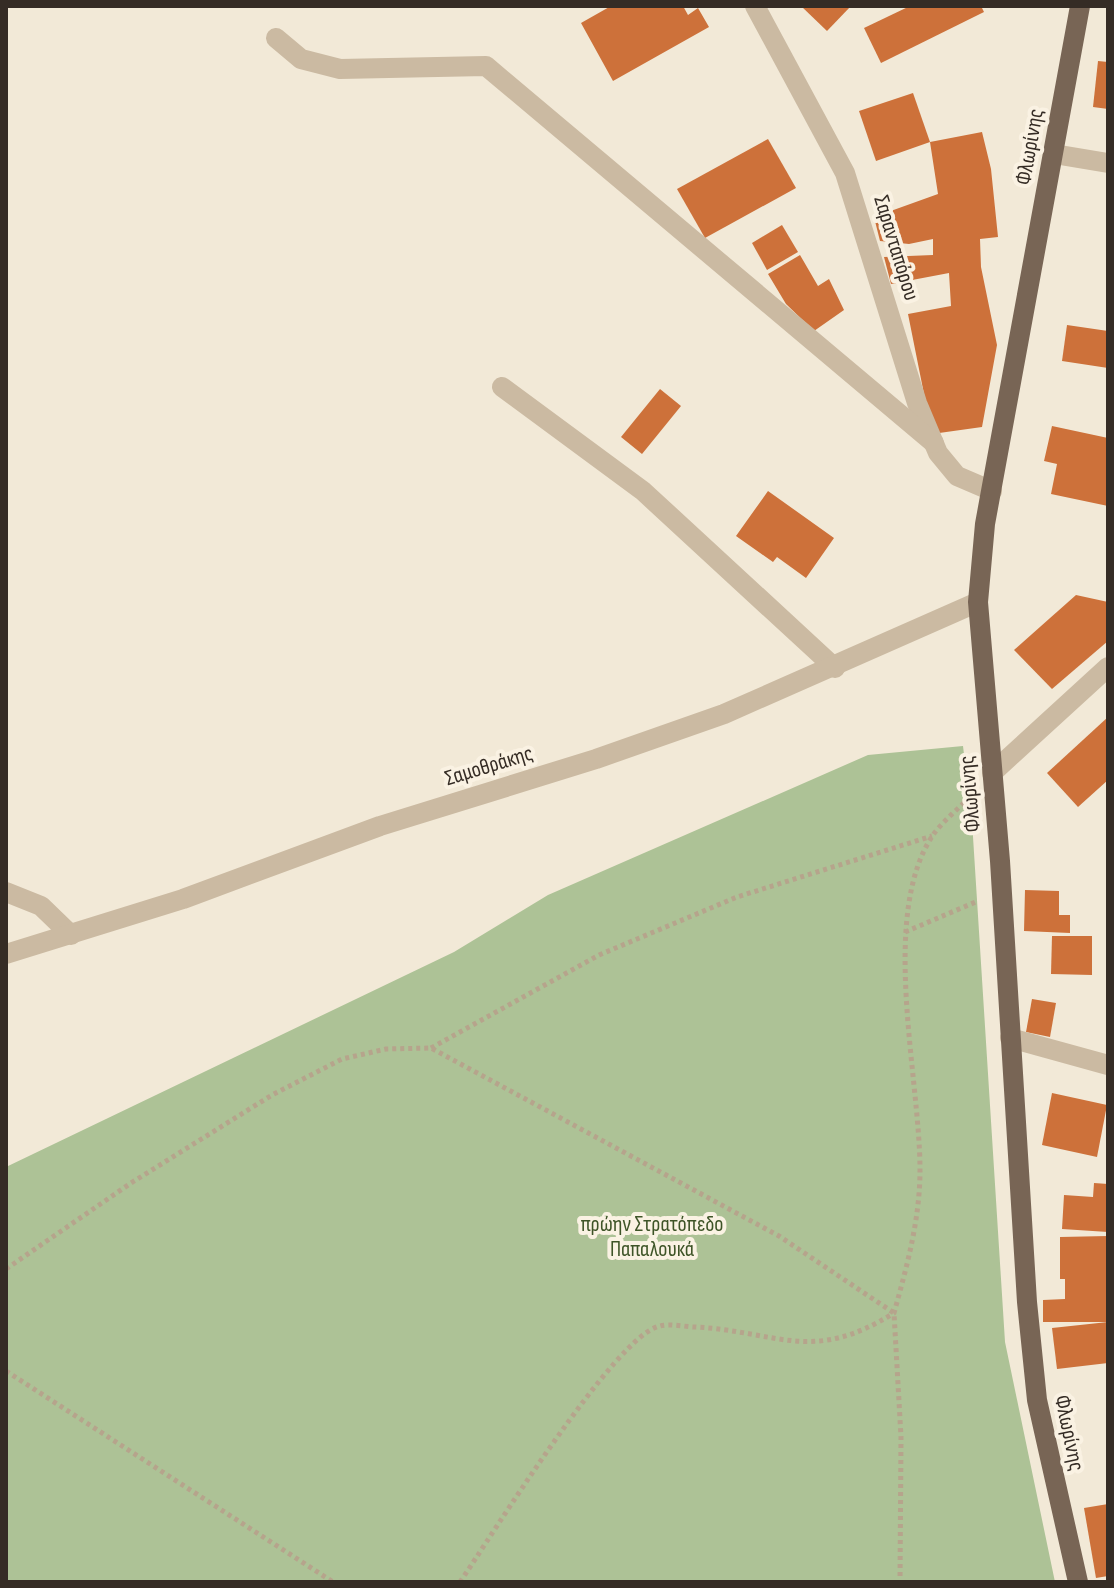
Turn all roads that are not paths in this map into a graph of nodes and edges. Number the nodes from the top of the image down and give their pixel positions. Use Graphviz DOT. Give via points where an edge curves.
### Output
graph roads {
  1 [pos="755,6"];
  2 [pos="1080,6"];
  3 [pos="276,38"];
  4 [pos="1054,154"];
  5 [pos="1108,163"];
  6 [pos="502,387"];
  7 [pos="934,443"];
  8 [pos="992,491"];
  9 [pos="978,602"];
  10 [pos="1108,667"];
  11 [pos="835,668"];
  12 [pos="992,773"];
  13 [pos="6,892"];
  14 [pos="71,935"];
  15 [pos="6,954"];
  16 [pos="1010,1038"];
  17 [pos="1108,1065"];
  18 [pos="1078,1582"];
  1 -- 7 [label="street, Σαρανταπόρου" via="845,173"];
  2 -- 4 [label="main road, Φλωρίνης"];
  3 -- 7 [label="street" via="301,59 340,69 486,66"];
  4 -- 5 [label="street"];
  4 -- 8 [label="main road, Φλωρίνης"];
  6 -- 11 [label="street" via="643,491"];
  7 -- 8 [label="street, Σαρανταπόρου" via="957,476"];
  8 -- 9 [label="main road, Φλωρίνης"];
  9 -- 11 [label="street, Σαμοθράκης"];
  9 -- 12 [label="main road, Φλωρίνης"];
  10 -- 12 [label="street"];
  11 -- 14 [label="street, Σαμοθράκης" via="668,734 380,826"];
  12 -- 16 [label="main road, Φλωρίνης"];
  13 -- 14 [label="street" via="41,906"];
  14 -- 15 [label="street, Σαμοθράκης"];
  16 -- 17 [label="street"];
  16 -- 18 [label="main road, Φλωρίνης" via="1033,1369"];
}
